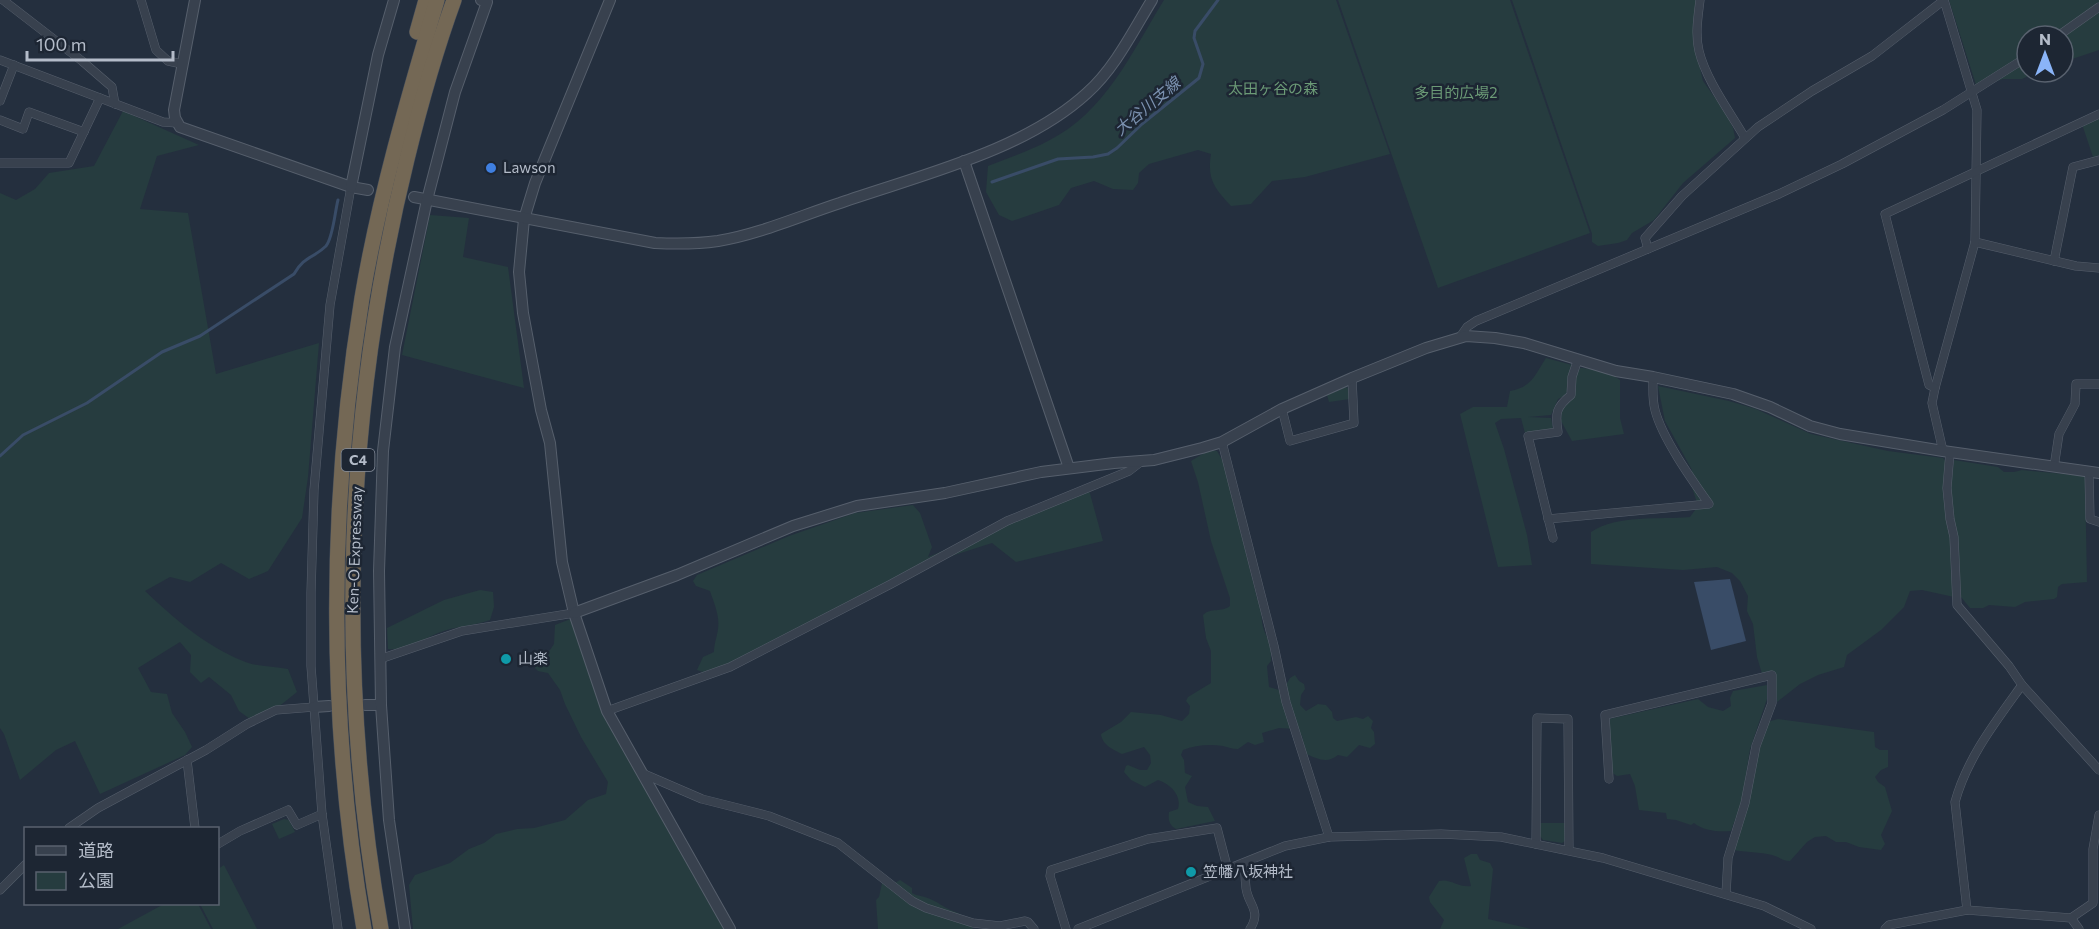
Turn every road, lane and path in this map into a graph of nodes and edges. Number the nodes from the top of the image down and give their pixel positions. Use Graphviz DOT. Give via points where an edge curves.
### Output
graph roads {
  1 [pos="3,0"];
  2 [pos="141,0"];
  3 [pos="195,0"];
  4 [pos="394,0"];
  5 [pos="426,0"];
  6 [pos="437,0"];
  7 [pos="454,0"];
  8 [pos="481,0"];
  9 [pos="610,0"];
  10 [pos="1152,0"];
  11 [pos="1700,0"];
  12 [pos="2099,8"];
  13 [pos="2075,24"];
  14 [pos="0,60"];
  15 [pos="182,64"];
  16 [pos="14,65"];
  17 [pos="2015,65"];
  18 [pos="1971,93"];
  19 [pos="100,98"];
  20 [pos="0,101"];
  21 [pos="115,104"];
  22 [pos="2099,114"];
  23 [pos="0,120"];
  24 [pos="177,123"];
  25 [pos="84,132"];
  26 [pos="1745,138"];
  27 [pos="964,160"];
  28 [pos="2099,160"];
  29 [pos="0,164"];
  30 [pos="1976,171"];
  31 [pos="387,179"];
  32 [pos="351,187"];
  33 [pos="368,190"];
  34 [pos="414,197"];
  35 [pos="427,200"];
  36 [pos="524,219"];
  37 [pos="1975,242"];
  38 [pos="1648,249"];
  39 [pos="2054,261"];
  40 [pos="2099,268"];
  41 [pos="1460,338"];
  42 [pos="1578,359"];
  43 [pos="1653,377"];
  44 [pos="1353,378"];
  45 [pos="2099,384"];
  46 [pos="1935,388"];
  47 [pos="1282,409"];
  48 [pos="1222,442"];
  49 [pos="1946,452"];
  50 [pos="1142,462"];
  51 [pos="2054,467"];
  52 [pos="1069,468"];
  53 [pos="2094,473"];
  54 [pos="1548,519"];
  55 [pos="2099,522"];
  56 [pos="1553,538"];
  57 [pos="574,613"];
  58 [pos="380,659"];
  59 [pos="2022,685"];
  60 [pos="365,705"];
  61 [pos="381,705"];
  62 [pos="329,706"];
  63 [pos="314,707"];
  64 [pos="607,711"];
  65 [pos="187,760"];
  66 [pos="2099,770"];
  67 [pos="644,774"];
  68 [pos="1609,779"];
  69 [pos="322,814"];
  70 [pos="2099,815"];
  71 [pos="70,827"];
  72 [pos="195,827"];
  73 [pos="1329,837"];
  74 [pos="219,843"];
  75 [pos="1536,844"];
  76 [pos="1569,850"];
  77 [pos="1244,863"];
  78 [pos="24,866"];
  79 [pos="1228,870"];
  80 [pos="0,890"];
  81 [pos="1726,894"];
  82 [pos="2096,902"];
  83 [pos="1967,910"];
  84 [pos="2071,918"];
  85 [pos="338,929"];
  86 [pos="364,929"];
  87 [pos="381,929"];
  88 [pos="405,929"];
  89 [pos="730,929"];
  90 [pos="1034,929"];
  91 [pos="1066,929"];
  92 [pos="1078,929"];
  93 [pos="1250,929"];
  94 [pos="1811,929"];
  95 [pos="1885,929"];
  96 [pos="2079,929"];
  1 -- 21 [label="street" via="112,87"];
  2 -- 15 [label="street" via="156,50 168,61"];
  3 -- 15 [label="street"];
  4 -- 32 [label="street" via="378,55"];
  5 -- 31 [label="highway"];
  6 -- 31 [label="highway, Ken-O Expressway / C4"];
  7 -- 87 [label="highway, Ken-O Expressway / C4" via="392,218 359,441 352,602 354,681 370,864"];
  8 -- 35 [label="street" via="487,2 455,92"];
  9 -- 36 [label="street"];
  10 -- 27 [label="street" via="1114,61 1088,93 1049,123 1012,143"];
  11 -- 26 [label="street" via="1696,33 1699,52"];
  12 -- 13 [label="street"];
  14 -- 16 [label="street"];
  15 -- 24 [label="street" via="174,110"];
  16 -- 19 [label="street"];
  16 -- 20 [label="street"];
  17 -- 18 [label="street"];
  18 -- 26 [label="street" via="1944,0 1872,56 1812,91"];
  18 -- 30 [label="street" via="1977,110"];
  18 -- 38 [label="street" via="1842,164"];
  19 -- 21 [label="street"];
  19 -- 25 [label="street"];
  21 -- 24 [label="street" via="163,122"];
  22 -- 30 [label="street"];
  23 -- 25 [label="street" via="23,129 29,112"];
  24 -- 32 [label="street" via="184,129"];
  25 -- 29 [label="street" via="69,163"];
  26 -- 38 [label="street" via="1682,196 1645,238"];
  27 -- 36 [label="street" via="719,241 655,243"];
  27 -- 52 [label="street"];
  28 -- 39 [label="street" via="2073,167"];
  30 -- 37 [label="street"];
  30 -- 46 [label="street" via="1885,214 1929,385"];
  31 -- 86 [label="highway, Ken-O Expressway / C4" via="355,352 338,562 337,655 345,786"];
  32 -- 33 [label="street"];
  32 -- 63 [label="street" via="330,305 314,490"];
  34 -- 35 [label="street"];
  35 -- 36 [label="street"];
  35 -- 58 [label="street" via="395,347 383,451"];
  36 -- 57 [label="street" via="519,272 524,313 550,442 560,545"];
  37 -- 39 [label="street"];
  37 -- 46 [label="street"];
  38 -- 41 [label="street" via="1476,321"];
  39 -- 40 [label="street"];
  41 -- 42 [label="street" via="1474,336 1524,343"];
  41 -- 44 [label="street"];
  42 -- 43 [label="street"];
  42 -- 54 [label="street" via="1571,395 1561,403 1556,416 1558,432 1528,436"];
  43 -- 49 [label="street" via="1754,400 1810,426 1840,434"];
  43 -- 54 [label="street" via="1657,417 1709,504"];
  44 -- 47 [label="street"];
  44 -- 47 [label="street" via="1354,423 1290,441"];
  45 -- 51 [label="street" via="2076,384 2075,404 2059,434"];
  46 -- 49 [label="street" via="1932,403"];
  47 -- 48 [label="street"];
  48 -- 50 [label="street"];
  48 -- 73 [label="street" via="1286,702"];
  49 -- 51 [label="street"];
  49 -- 59 [label="street" via="1957,605"];
  50 -- 52 [label="street"];
  50 -- 64 [label="street" via="1129,471 1006,521 730,667"];
  51 -- 53 [label="street"];
  52 -- 57 [label="street" via="857,506 793,526"];
  53 -- 55 [label="street" via="2090,519"];
  54 -- 56 [label="street"];
  57 -- 58 [label="street" via="462,631"];
  57 -- 64 [label="street"];
  58 -- 61 [label="street"];
  59 -- 66 [label="street"];
  59 -- 83 [label="street" via="1990,729 1955,802"];
  60 -- 61 [label="street"];
  61 -- 88 [label="street" via="388,820"];
  62 -- 63 [label="street"];
  63 -- 65 [label="street" via="276,710"];
  63 -- 69 [label="street"];
  64 -- 67 [label="street"];
  65 -- 71 [label="street"];
  65 -- 72 [label="street"];
  67 -- 89 [label="street"];
  67 -- 90 [label="street" via="702,800 769,816 838,843 926,908 991,925 1025,921"];
  68 -- 81 [label="street" via="1605,715 1772,675 1772,703 1756,746 1728,858"];
  69 -- 74 [label="street" via="297,825 288,810"];
  69 -- 85 [label="street"];
  70 -- 82 [label="street" via="2093,849"];
  73 -- 75 [label="street" via="1483,835"];
  73 -- 77 [label="street" via="1285,846"];
  75 -- 76 [label="street"];
  75 -- 76 [label="street" via="1536,718 1568,719"];
  76 -- 81 [label="street"];
  77 -- 79 [label="street"];
  77 -- 93 [label="street" via="1247,893 1255,910"];
  78 -- 80 [label="street"];
  79 -- 91 [label="street" via="1217,828 1148,839 1051,870"];
  79 -- 92 [label="street"];
  81 -- 94 [label="street" via="1778,911"];
  82 -- 84 [label="street"];
  83 -- 84 [label="street"];
  83 -- 95 [label="street"];
  84 -- 96 [label="street"];
}
